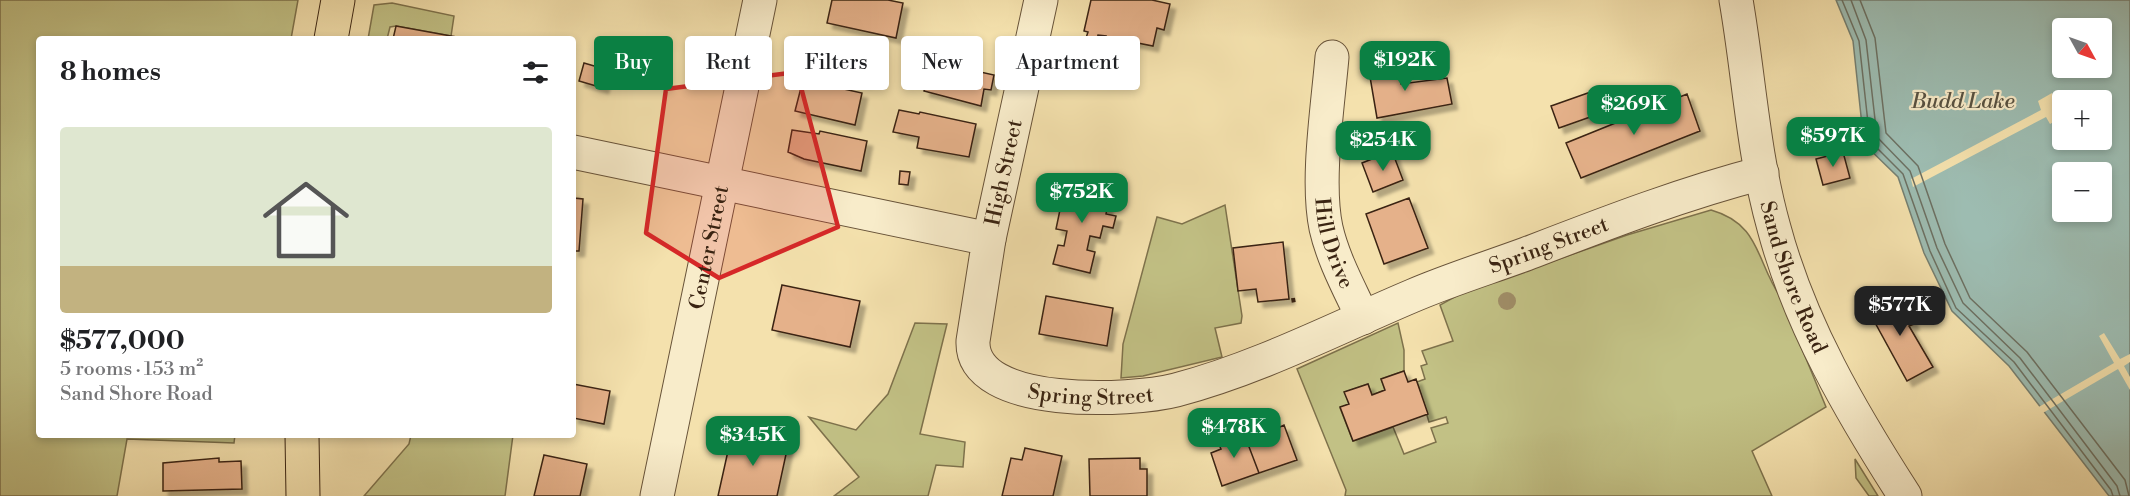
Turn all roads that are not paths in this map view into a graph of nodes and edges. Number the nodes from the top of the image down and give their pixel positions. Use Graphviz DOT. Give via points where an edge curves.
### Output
graph roads {
  1 [pos="338,0"];
  2 [pos="760,0"];
  3 [pos="1041,0"];
  4 [pos="1736,0"];
  5 [pos="332,36"];
  6 [pos="1332,57"];
  7 [pos="576,153"];
  8 [pos="1762,173"];
  9 [pos="722,182"];
  10 [pos="989,239"];
  11 [pos="1362,318"];
  12 [pos="302,438"];
  13 [pos="303,496"];
  14 [pos="657,496"];
  15 [pos="1905,496"];
  1 -- 5 [label="main road"];
  2 -- 9 [label="street, Center Street"];
  3 -- 10 [label="street, High Street"];
  4 -- 8 [label="street, Sand Shore Road"];
  6 -- 11 [label="street, Hill Drive" via="1325,145 1325,225 1331,249"];
  7 -- 9 [label="street"];
  8 -- 11 [label="street, Spring Street" via="1699,190 1603,224 1455,278"];
  8 -- 15 [label="street, Sand Shore Road" via="1773,227 1804,315 1862,428"];
  9 -- 10 [label="street"];
  9 -- 14 [label="street, Center Street"];
  10 -- 11 [label="street, Spring Street" via="974,353 991,376 1042,393 1101,398 1175,390 1301,347"];
  12 -- 13 [label="main road"];
}
